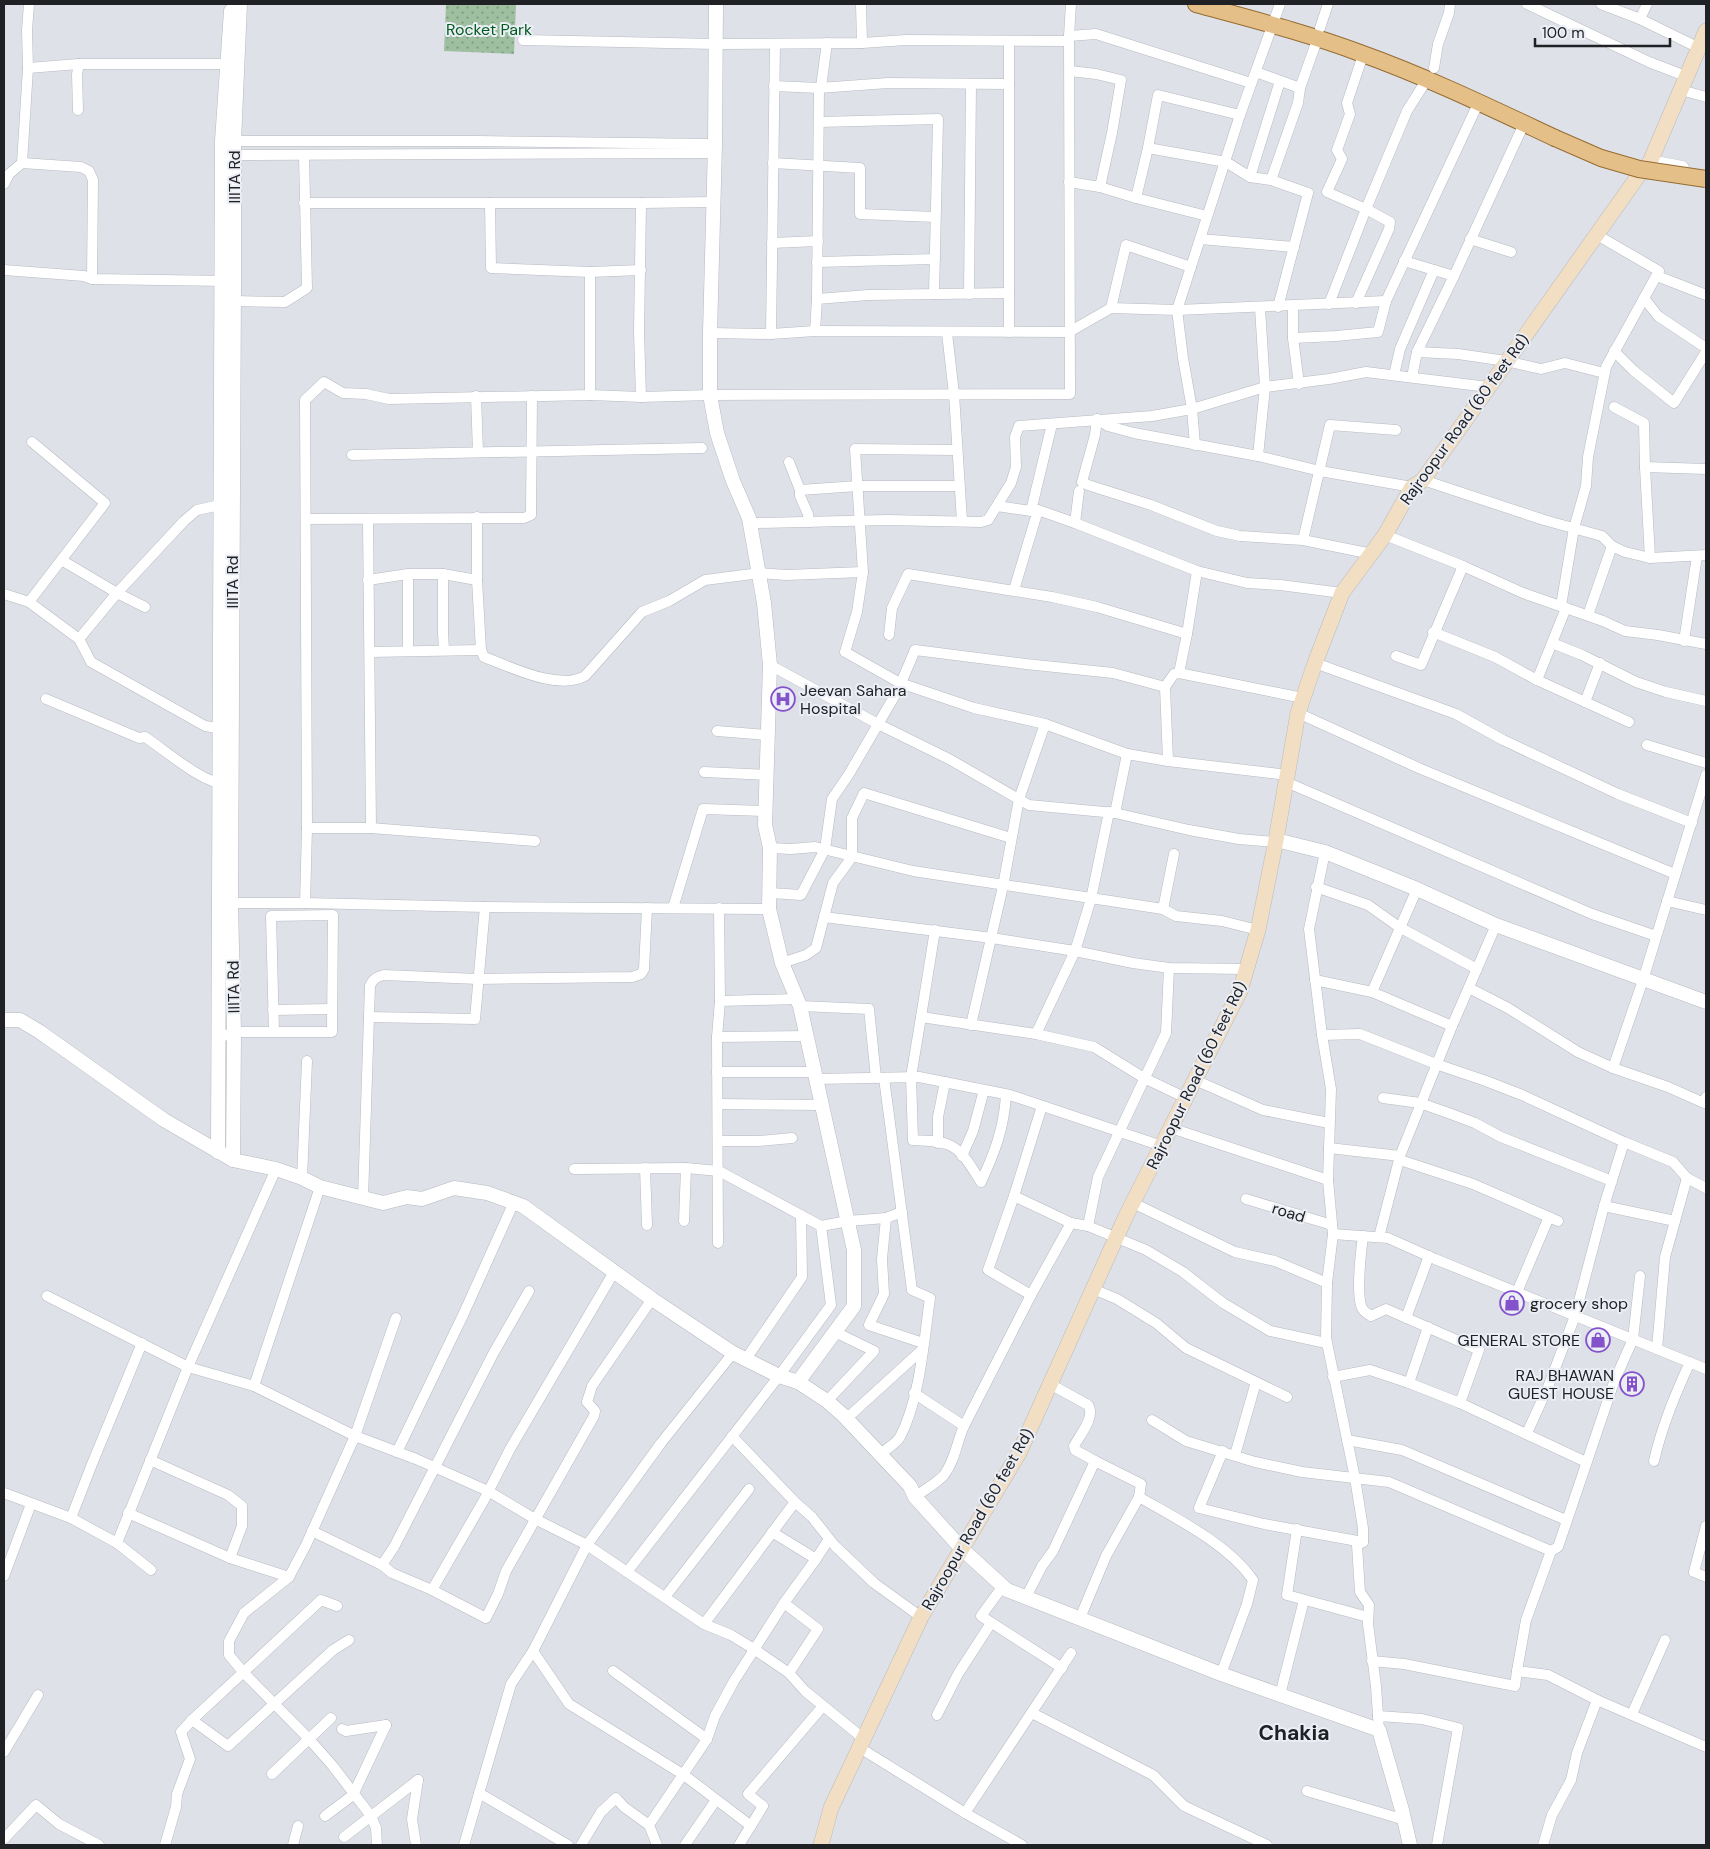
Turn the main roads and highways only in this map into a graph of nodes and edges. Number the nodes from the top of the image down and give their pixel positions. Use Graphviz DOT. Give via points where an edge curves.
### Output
graph roads {
  1 [pos="1196,4"];
  2 [pos="1224,4"];
  3 [pos="1275,16"];
  4 [pos="1704,38"];
  5 [pos="1706,177"];
  6 [pos="821,1845"];
  1 -- 3 [label="main road"];
  2 -- 3 [label="main road"];
  3 -- 5 [label="main road, bridge" via="1309,35 1412,72 1610,161 1639,169"];
  4 -- 6 [label="main road, Rajroopur Road (60 feet Rd)" via="1646,167 1342,593 1298,714 1258,930 1240,991 1133,1202 1018,1453 921,1617 831,1808"];
}
